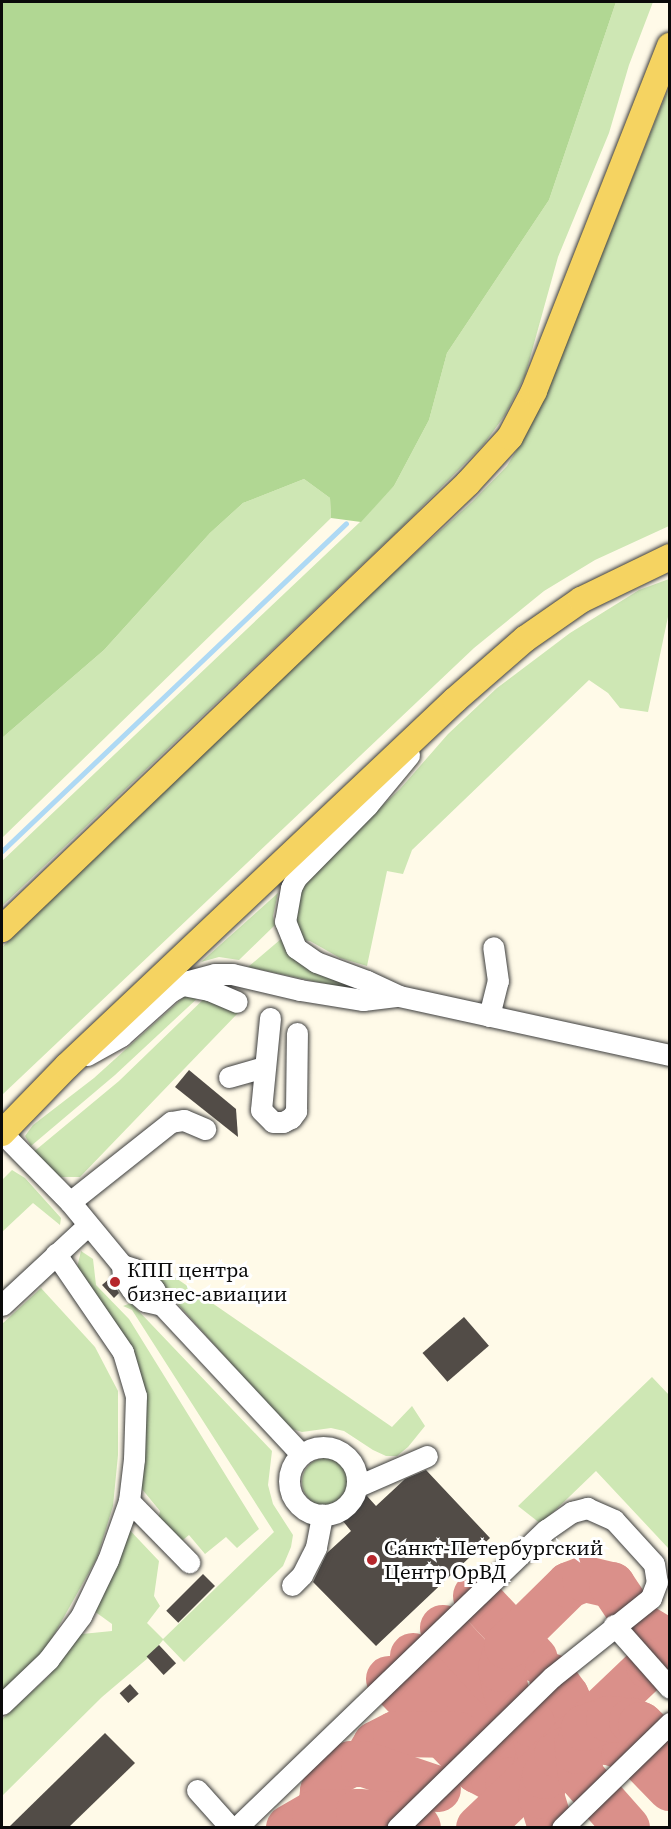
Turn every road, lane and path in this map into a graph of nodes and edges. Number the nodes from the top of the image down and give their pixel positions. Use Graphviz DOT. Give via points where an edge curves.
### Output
graph roads {
  1 [pos="669,46"];
  2 [pos="669,557"];
  3 [pos="426,730"];
  4 [pos="2,929"];
  5 [pos="493,947"];
  6 [pos="182,984"];
  7 [pos="363,999"];
  8 [pos="237,1002"];
  9 [pos="489,1016"];
  10 [pos="270,1018"];
  11 [pos="297,1033"];
  12 [pos="669,1055"];
  13 [pos="67,1066"];
  14 [pos="265,1067"];
  15 [pos="229,1077"];
  16 [pos="206,1129"];
  17 [pos="2,1133"];
  18 [pos="70,1202"];
  19 [pos="88,1224"];
  20 [pos="56,1254"];
  21 [pos="2,1305"];
  22 [pos="302,1454"];
  23 [pos="427,1456"];
  24 [pos="357,1486"];
  25 [pos="129,1501"];
  26 [pos="322,1515"];
  27 [pos="189,1562"];
  28 [pos="292,1585"];
  29 [pos="614,1625"];
  30 [pos="669,1688"];
  31 [pos="2,1704"];
  32 [pos="669,1723"];
  33 [pos="197,1790"];
  34 [pos="233,1827"];
  35 [pos="397,1827"];
  36 [pos="562,1827"];
  1 -- 4 [label="main road" via="534,391 510,437 468,483"];
  2 -- 3 [label="main road" via="581,600 525,639"];
  3 -- 7 [label="street" via="402,766 296,878 289,896 285,921 296,948"];
  3 -- 13 [label="main road"];
  5 -- 9 [label="street" via="498,981"];
  6 -- 7 [label="street" via="215,974 232,974"];
  6 -- 8 [label="street"];
  6 -- 13 [label="street" via="121,1036"];
  7 -- 9 [label="street" via="399,996"];
  9 -- 12 [label="street"];
  10 -- 14 [label="street"];
  11 -- 14 [label="street" via="296,1111 283,1122 273,1122 261,1110"];
  13 -- 17 [label="main road"];
  14 -- 15 [label="street"];
  16 -- 18 [label="street" via="184,1120 171,1122"];
  17 -- 18 [label="street"];
  18 -- 19 [label="street"];
  19 -- 20 [label="street"];
  19 -- 22 [label="street" via="122,1265 145,1279 162,1305"];
  20 -- 21 [label="street"];
  20 -- 25 [label="street" via="123,1352 136,1396"];
  22 -- 24 [label="street" via="316,1446 333,1447 347,1455 356,1470"];
  22 -- 26 [label="street" via="291,1467 291,1491 306,1511"];
  23 -- 24 [label="street"];
  24 -- 26 [label="street" via="345,1507"];
  25 -- 27 [label="street"];
  25 -- 31 [label="street" via="108,1560 81,1616 48,1660"];
  26 -- 28 [label="street" via="316,1546 302,1575"];
  29 -- 30 [label="street"];
  29 -- 34 [label="street" via="651,1598 657,1582 654,1564 614,1520 587,1508 572,1512 546,1530"];
  29 -- 35 [label="street" via="552,1677"];
  32 -- 36 [label="street"];
  33 -- 34 [label="street"];
}
